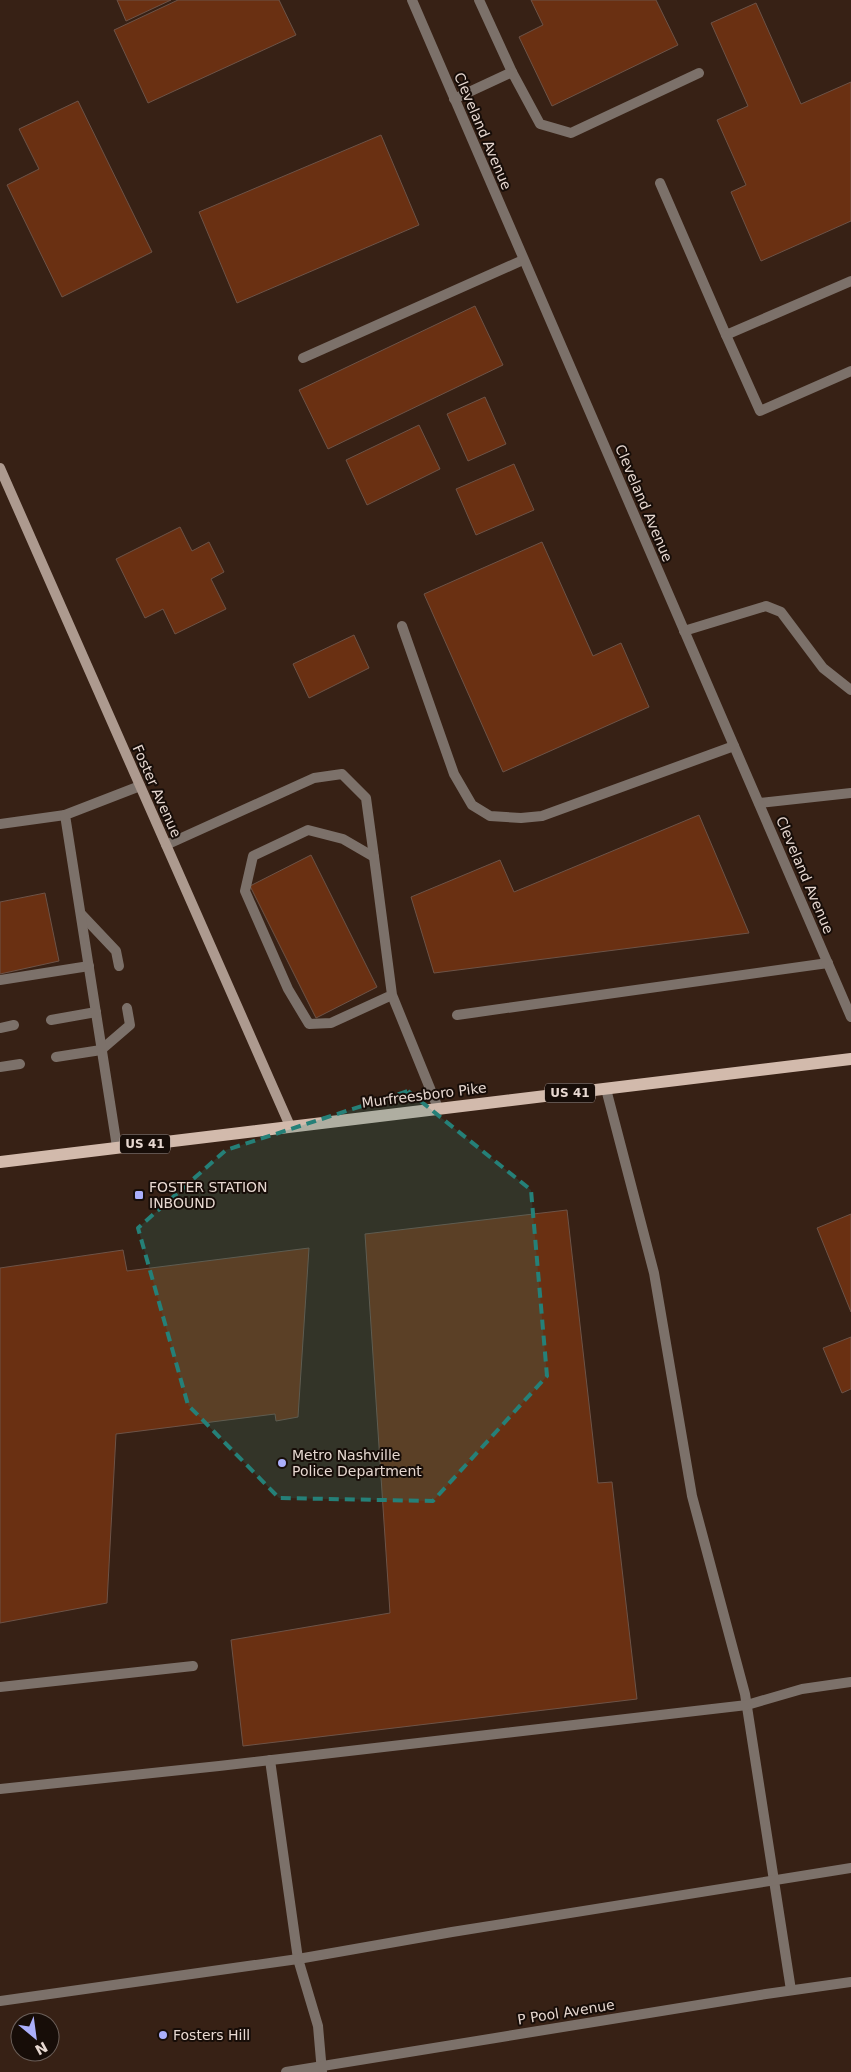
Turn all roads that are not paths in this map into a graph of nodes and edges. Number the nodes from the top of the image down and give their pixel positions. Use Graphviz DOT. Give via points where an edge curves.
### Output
graph roads {
  1 [pos="412,0"];
  2 [pos="478,0"];
  3 [pos="512,72"];
  4 [pos="698,73"];
  5 [pos="454,100"];
  6 [pos="660,183"];
  7 [pos="524,260"];
  8 [pos="851,281"];
  9 [pos="726,336"];
  10 [pos="303,358"];
  11 [pos="851,371"];
  12 [pos="0,468"];
  13 [pos="402,626"];
  14 [pos="684,631"];
  15 [pos="851,690"];
  16 [pos="734,746"];
  17 [pos="140,786"];
  18 [pos="851,793"];
  19 [pos="759,803"];
  20 [pos="65,815"];
  21 [pos="0,824"];
  22 [pos="166,845"];
  23 [pos="374,857"];
  24 [pos="81,914"];
  25 [pos="828,962"];
  26 [pos="89,966"];
  27 [pos="119,966"];
  28 [pos="0,980"];
  29 [pos="392,995"];
  30 [pos="127,1008"];
  31 [pos="96,1012"];
  32 [pos="457,1015"];
  33 [pos="851,1017"];
  34 [pos="51,1020"];
  35 [pos="14,1025"];
  36 [pos="0,1028"];
  37 [pos="101,1050"];
  38 [pos="56,1057"];
  39 [pos="851,1059"];
  40 [pos="20,1064"];
  41 [pos="0,1067"];
  42 [pos="606,1088"];
  43 [pos="438,1108"];
  44 [pos="290,1126"];
  45 [pos="117,1148"];
  46 [pos="0,1162"];
  47 [pos="193,1666"];
  48 [pos="851,1682"];
  49 [pos="0,1687"];
  50 [pos="747,1705"];
  51 [pos="270,1760"];
  52 [pos="0,1789"];
  53 [pos="851,1868"];
  54 [pos="774,1879"];
  55 [pos="298,1959"];
  56 [pos="851,1982"];
  57 [pos="791,1990"];
  58 [pos="0,2001"];
  59 [pos="322,2069"];
  60 [pos="286,2072"];
  1 -- 5 [label="street, Cleveland Avenue"];
  2 -- 3 [label="street"];
  3 -- 4 [label="street" via="540,124 571,133"];
  3 -- 5 [label="street"];
  5 -- 7 [label="street, Cleveland Avenue"];
  6 -- 9 [label="street"];
  7 -- 10 [label="street"];
  7 -- 14 [label="street, Cleveland Avenue"];
  8 -- 9 [label="street"];
  9 -- 11 [label="street" via="760,411"];
  12 -- 17 [label="main road, Foster Avenue"];
  13 -- 16 [label="street" via="454,774 472,805 490,816 542,816"];
  14 -- 15 [label="street" via="766,606 781,612 823,668"];
  14 -- 16 [label="street, Cleveland Avenue"];
  16 -- 19 [label="street, Cleveland Avenue"];
  17 -- 20 [label="street"];
  17 -- 22 [label="main road, Foster Avenue"];
  18 -- 19 [label="street"];
  19 -- 25 [label="street, Cleveland Avenue"];
  20 -- 21 [label="street"];
  20 -- 24 [label="street"];
  22 -- 23 [label="street" via="314,778 342,774 366,798"];
  22 -- 44 [label="main road, Foster Avenue"];
  23 -- 29 [label="street"];
  23 -- 29 [label="street" via="343,839 308,830 253,856 245,891 288,989 309,1024 331,1023"];
  24 -- 26 [label="street"];
  24 -- 27 [label="street" via="116,951"];
  25 -- 32 [label="street"];
  25 -- 33 [label="street, Cleveland Avenue"];
  26 -- 28 [label="street"];
  26 -- 31 [label="street"];
  29 -- 43 [label="street"];
  30 -- 37 [label="street" via="130,1025"];
  31 -- 34 [label="street"];
  31 -- 37 [label="street"];
  35 -- 36 [label="street"];
  37 -- 38 [label="street"];
  37 -- 45 [label="street"];
  39 -- 42 [label="main road, Murfreesboro Pike / US 41"];
  40 -- 41 [label="street"];
  42 -- 43 [label="main road, Murfreesboro Pike / US 41"];
  42 -- 50 [label="street" via="654,1273 692,1496"];
  43 -- 44 [label="main road, Murfreesboro Pike / US 41"];
  44 -- 45 [label="main road, Murfreesboro Pike / US 41"];
  45 -- 46 [label="main road, Murfreesboro Pike / US 41"];
  47 -- 49 [label="street"];
  48 -- 50 [label="street" via="802,1689"];
  50 -- 51 [label="street"];
  50 -- 54 [label="street"];
  51 -- 52 [label="street"];
  51 -- 55 [label="street"];
  53 -- 54 [label="street"];
  54 -- 55 [label="street"];
  54 -- 57 [label="street"];
  55 -- 58 [label="street"];
  55 -- 59 [label="street" via="318,2026"];
  56 -- 57 [label="street, P Pool Avenue"];
  57 -- 59 [label="street, P Pool Avenue"];
  59 -- 60 [label="street, P Pool Avenue"];
}
